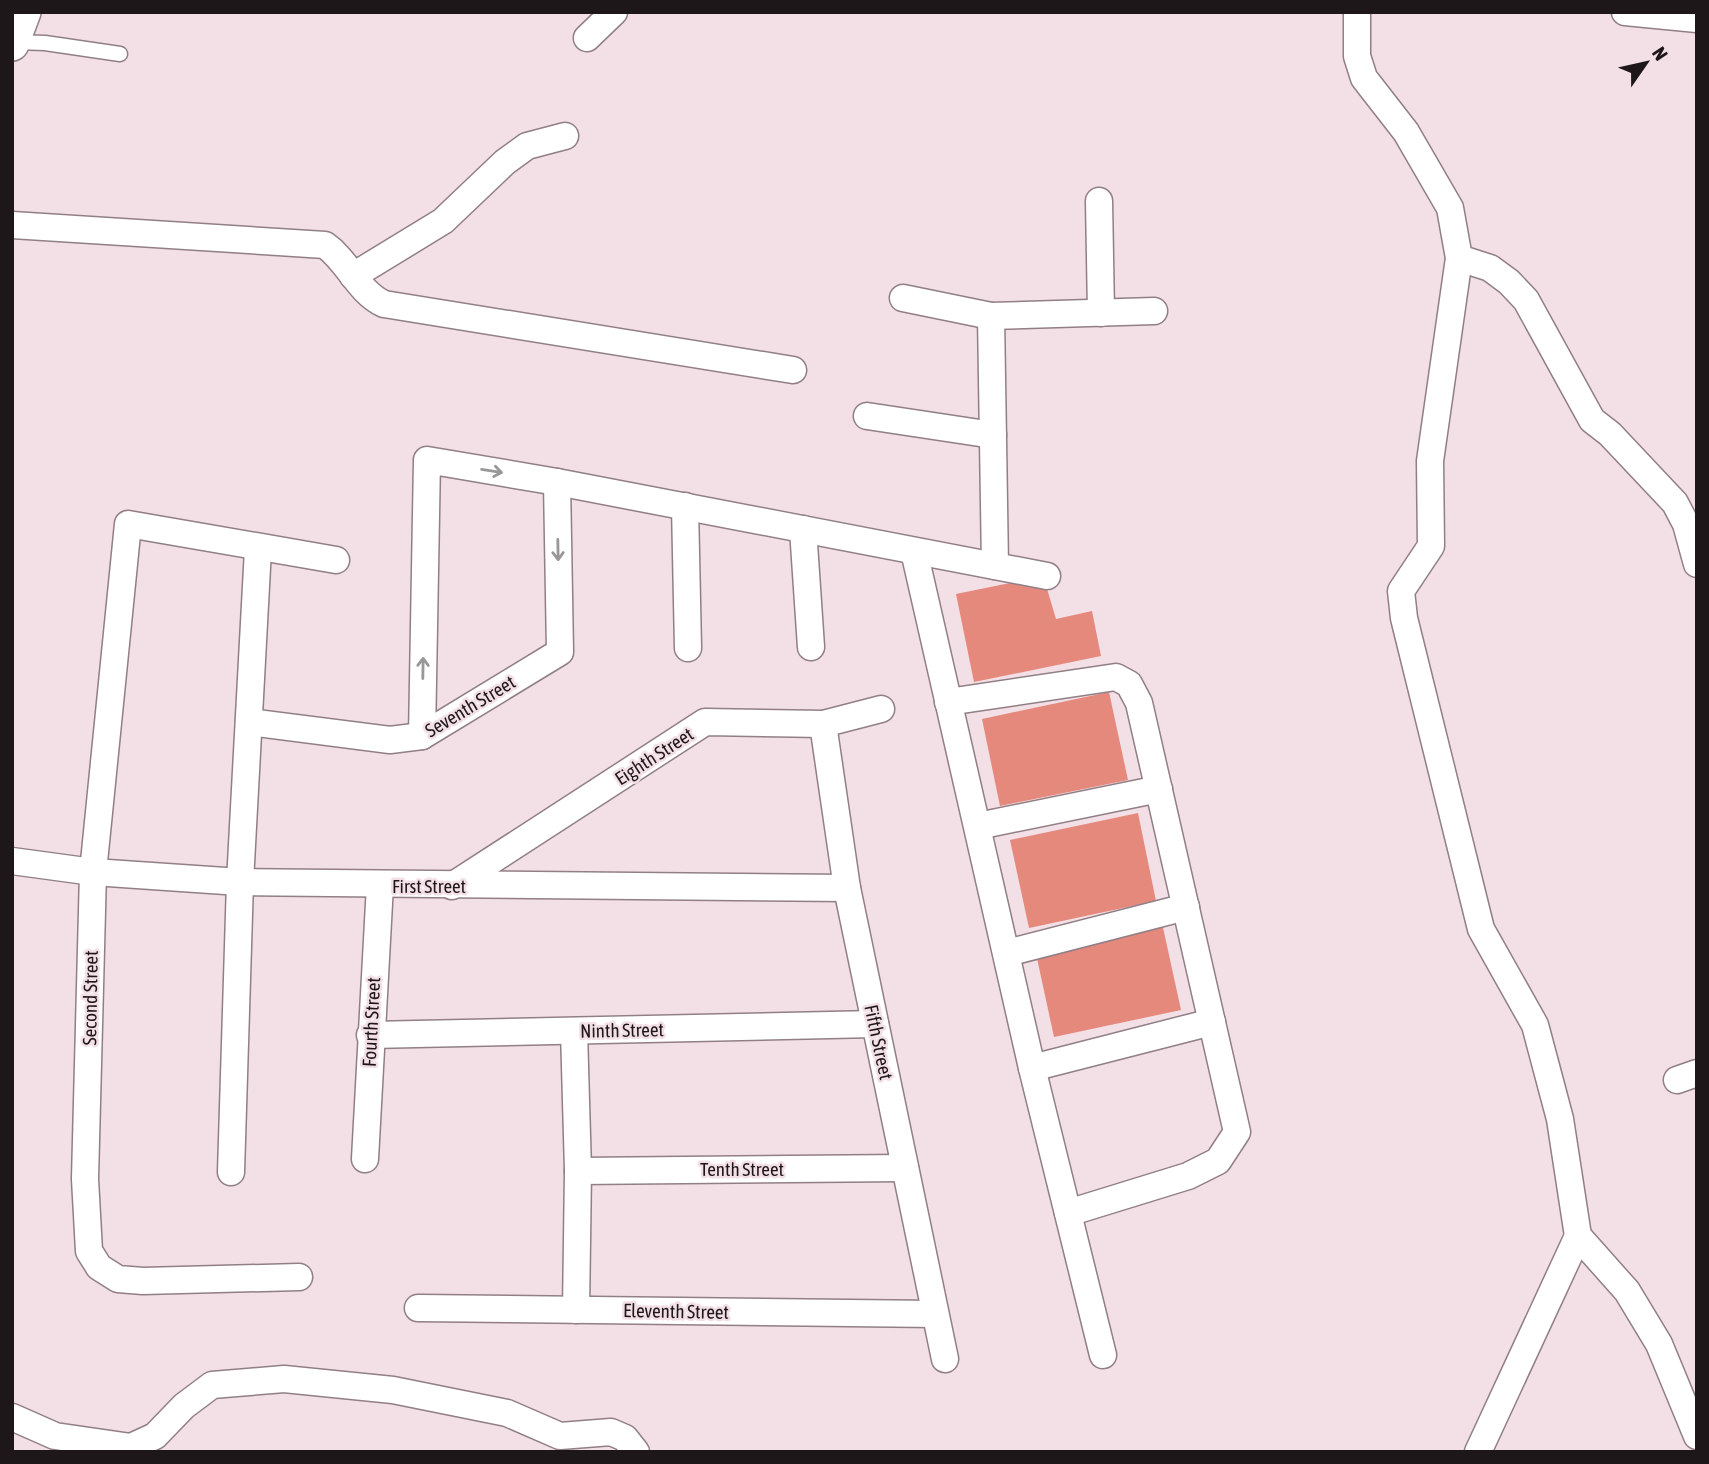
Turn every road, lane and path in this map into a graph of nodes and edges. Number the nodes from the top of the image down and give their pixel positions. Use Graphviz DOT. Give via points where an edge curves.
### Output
graph roads {
  1 [pos="24,12"];
  2 [pos="614,12"];
  3 [pos="1357,12"];
  4 [pos="1625,12"];
  5 [pos="1697,19"];
  6 [pos="587,38"];
  7 [pos="13,42"];
  8 [pos="120,54"];
  9 [pos="565,136"];
  10 [pos="1099,201"];
  11 [pos="12,225"];
  12 [pos="1458,258"];
  13 [pos="353,275"];
  14 [pos="903,298"];
  15 [pos="1154,311"];
  16 [pos="1101,313"];
  17 [pos="991,316"];
  18 [pos="793,370"];
  19 [pos="867,416"];
  20 [pos="993,435"];
  21 [pos="557,482"];
  22 [pos="684,506"];
  23 [pos="803,530"];
  24 [pos="258,549"];
  25 [pos="914,551"];
  26 [pos="336,560"];
  27 [pos="1697,564"];
  28 [pos="995,566"];
  29 [pos="1047,576"];
  30 [pos="811,647"];
  31 [pos="688,648"];
  32 [pos="948,702"];
  33 [pos="881,709"];
  34 [pos="249,722"];
  35 [pos="823,723"];
  36 [pos="422,736"];
  37 [pos="1159,789"];
  38 [pos="978,827"];
  39 [pos="12,861"];
  40 [pos="93,872"];
  41 [pos="240,882"];
  42 [pos="380,885"];
  43 [pos="453,886"];
  44 [pos="847,888"];
  45 [pos="1186,907"];
  46 [pos="1007,953"];
  47 [pos="1212,1022"];
  48 [pos="875,1024"];
  49 [pos="574,1031"];
  50 [pos="370,1035"];
  51 [pos="1032,1068"];
  52 [pos="365,1159"];
  53 [pos="905,1168"];
  54 [pos="578,1171"];
  55 [pos="231,1172"];
  56 [pos="1068,1213"];
  57 [pos="1578,1236"];
  58 [pos="299,1277"];
  59 [pos="418,1308"];
  60 [pos="576,1310"];
  61 [pos="935,1314"];
  62 [pos="1103,1355"];
  63 [pos="945,1359"];
  64 [pos="12,1417"];
  65 [pos="1697,1436"];
  66 [pos="636,1452"];
  67 [pos="1478,1452"];
  1 -- 7 [label="street"];
  2 -- 6 [label="street"];
  3 -- 12 [label="street" via="1357,56 1364,78 1406,132 1450,208"];
  4 -- 5 [label="street"];
  7 -- 8 [label="lane"];
  9 -- 13 [label="street" via="527,146 443,221"];
  10 -- 16 [label="street"];
  11 -- 13 [label="street" via="325,245"];
  12 -- 27 [label="street" via="1490,268 1526,300 1592,420 1675,502"];
  12 -- 57 [label="street" via="1430,461 1431,546 1401,591 1404,618 1481,929 1535,1025 1560,1119"];
  13 -- 18 [label="street" via="372,298 384,304"];
  14 -- 17 [label="street"];
  15 -- 16 [label="street"];
  16 -- 17 [label="street"];
  17 -- 20 [label="street"];
  19 -- 20 [label="street"];
  20 -- 28 [label="street"];
  21 -- 22 [label="street"];
  21 -- 36 [label="street, Seventh Street, one-way" via="560,652"];
  36 -- 21 [label="street, one-way" via="427,460"];
  22 -- 23 [label="street"];
  22 -- 31 [label="street"];
  23 -- 25 [label="street"];
  23 -- 30 [label="street"];
  24 -- 26 [label="street"];
  24 -- 34 [label="street"];
  24 -- 40 [label="street, Second Street" via="128,524"];
  25 -- 28 [label="street"];
  25 -- 32 [label="street"];
  28 -- 29 [label="street"];
  32 -- 37 [label="street" via="1116,677 1129,684 1139,703"];
  32 -- 38 [label="street"];
  33 -- 35 [label="street, Eighth Street"];
  34 -- 36 [label="street, Seventh Street" via="390,740"];
  34 -- 41 [label="street"];
  35 -- 43 [label="street, Eighth Street" via="705,722"];
  35 -- 44 [label="street, Fifth Street"];
  37 -- 38 [label="street"];
  37 -- 45 [label="street"];
  38 -- 46 [label="street"];
  39 -- 40 [label="street, First Street"];
  40 -- 41 [label="street, First Street"];
  40 -- 58 [label="street, Second Street" via="85,1179 89,1251 99,1267 118,1279"];
  41 -- 42 [label="street, First Street"];
  41 -- 55 [label="street"];
  42 -- 43 [label="street, First Street"];
  42 -- 50 [label="street, Fourth Street"];
  43 -- 44 [label="street, First Street"];
  44 -- 48 [label="street, Fifth Street"];
  45 -- 46 [label="street"];
  45 -- 47 [label="street"];
  46 -- 51 [label="street"];
  47 -- 51 [label="street"];
  47 -- 56 [label="street" via="1237,1132 1218,1161 1188,1177"];
  48 -- 49 [label="street, Ninth Street"];
  48 -- 53 [label="street, Fifth Street"];
  49 -- 50 [label="street, Ninth Street"];
  49 -- 54 [label="street"];
  50 -- 52 [label="street, Fourth Street"];
  51 -- 56 [label="street"];
  53 -- 54 [label="street, Tenth Street"];
  53 -- 61 [label="street, Fifth Street"];
  54 -- 60 [label="street"];
  56 -- 62 [label="street"];
  57 -- 65 [label="street" via="1627,1291 1659,1344"];
  57 -- 67 [label="street"];
  59 -- 60 [label="street, Eleventh Street"];
  60 -- 61 [label="street, Eleventh Street"];
  61 -- 63 [label="street, Fifth Street"];
  64 -- 66 [label="street" via="55,1436 131,1447 155,1436 212,1385 285,1379 393,1390 507,1413 560,1436 611,1432 625,1438"];
}
